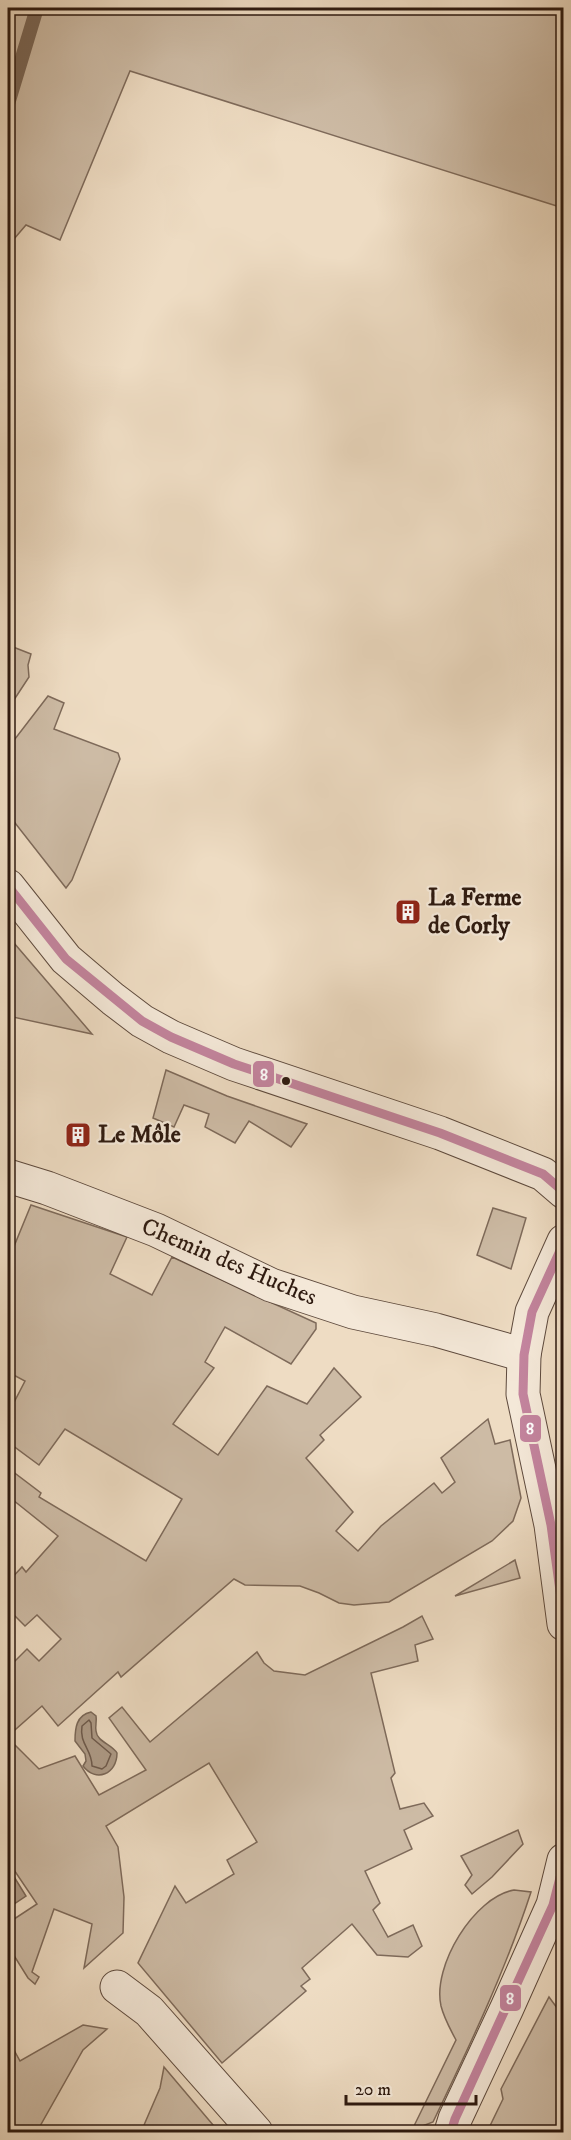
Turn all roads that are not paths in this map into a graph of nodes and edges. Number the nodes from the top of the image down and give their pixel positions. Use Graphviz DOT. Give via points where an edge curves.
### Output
graph roads {
  1 [pos="8,886"];
  2 [pos="8,1176"];
  3 [pos="564,1192"];
  4 [pos="564,1241"];
  5 [pos="524,1355"];
  6 [pos="564,1623"];
  7 [pos="564,1860"];
  8 [pos="117,1987"];
  9 [pos="256,2133"];
  10 [pos="451,2133"];
  1 -- 3 [label="street" via="66,959 142,1021 171,1037 234,1064 440,1133 543,1174"];
  2 -- 5 [label="street, Chemin des Huches" via="156,1230 271,1285 353,1312"];
  4 -- 5 [label="street" via="532,1312"];
  5 -- 6 [label="street" via="523,1394 551,1525"];
  7 -- 10 [label="street" via="553,1905"];
  8 -- 9 [label="street" via="149,2011"];
}
